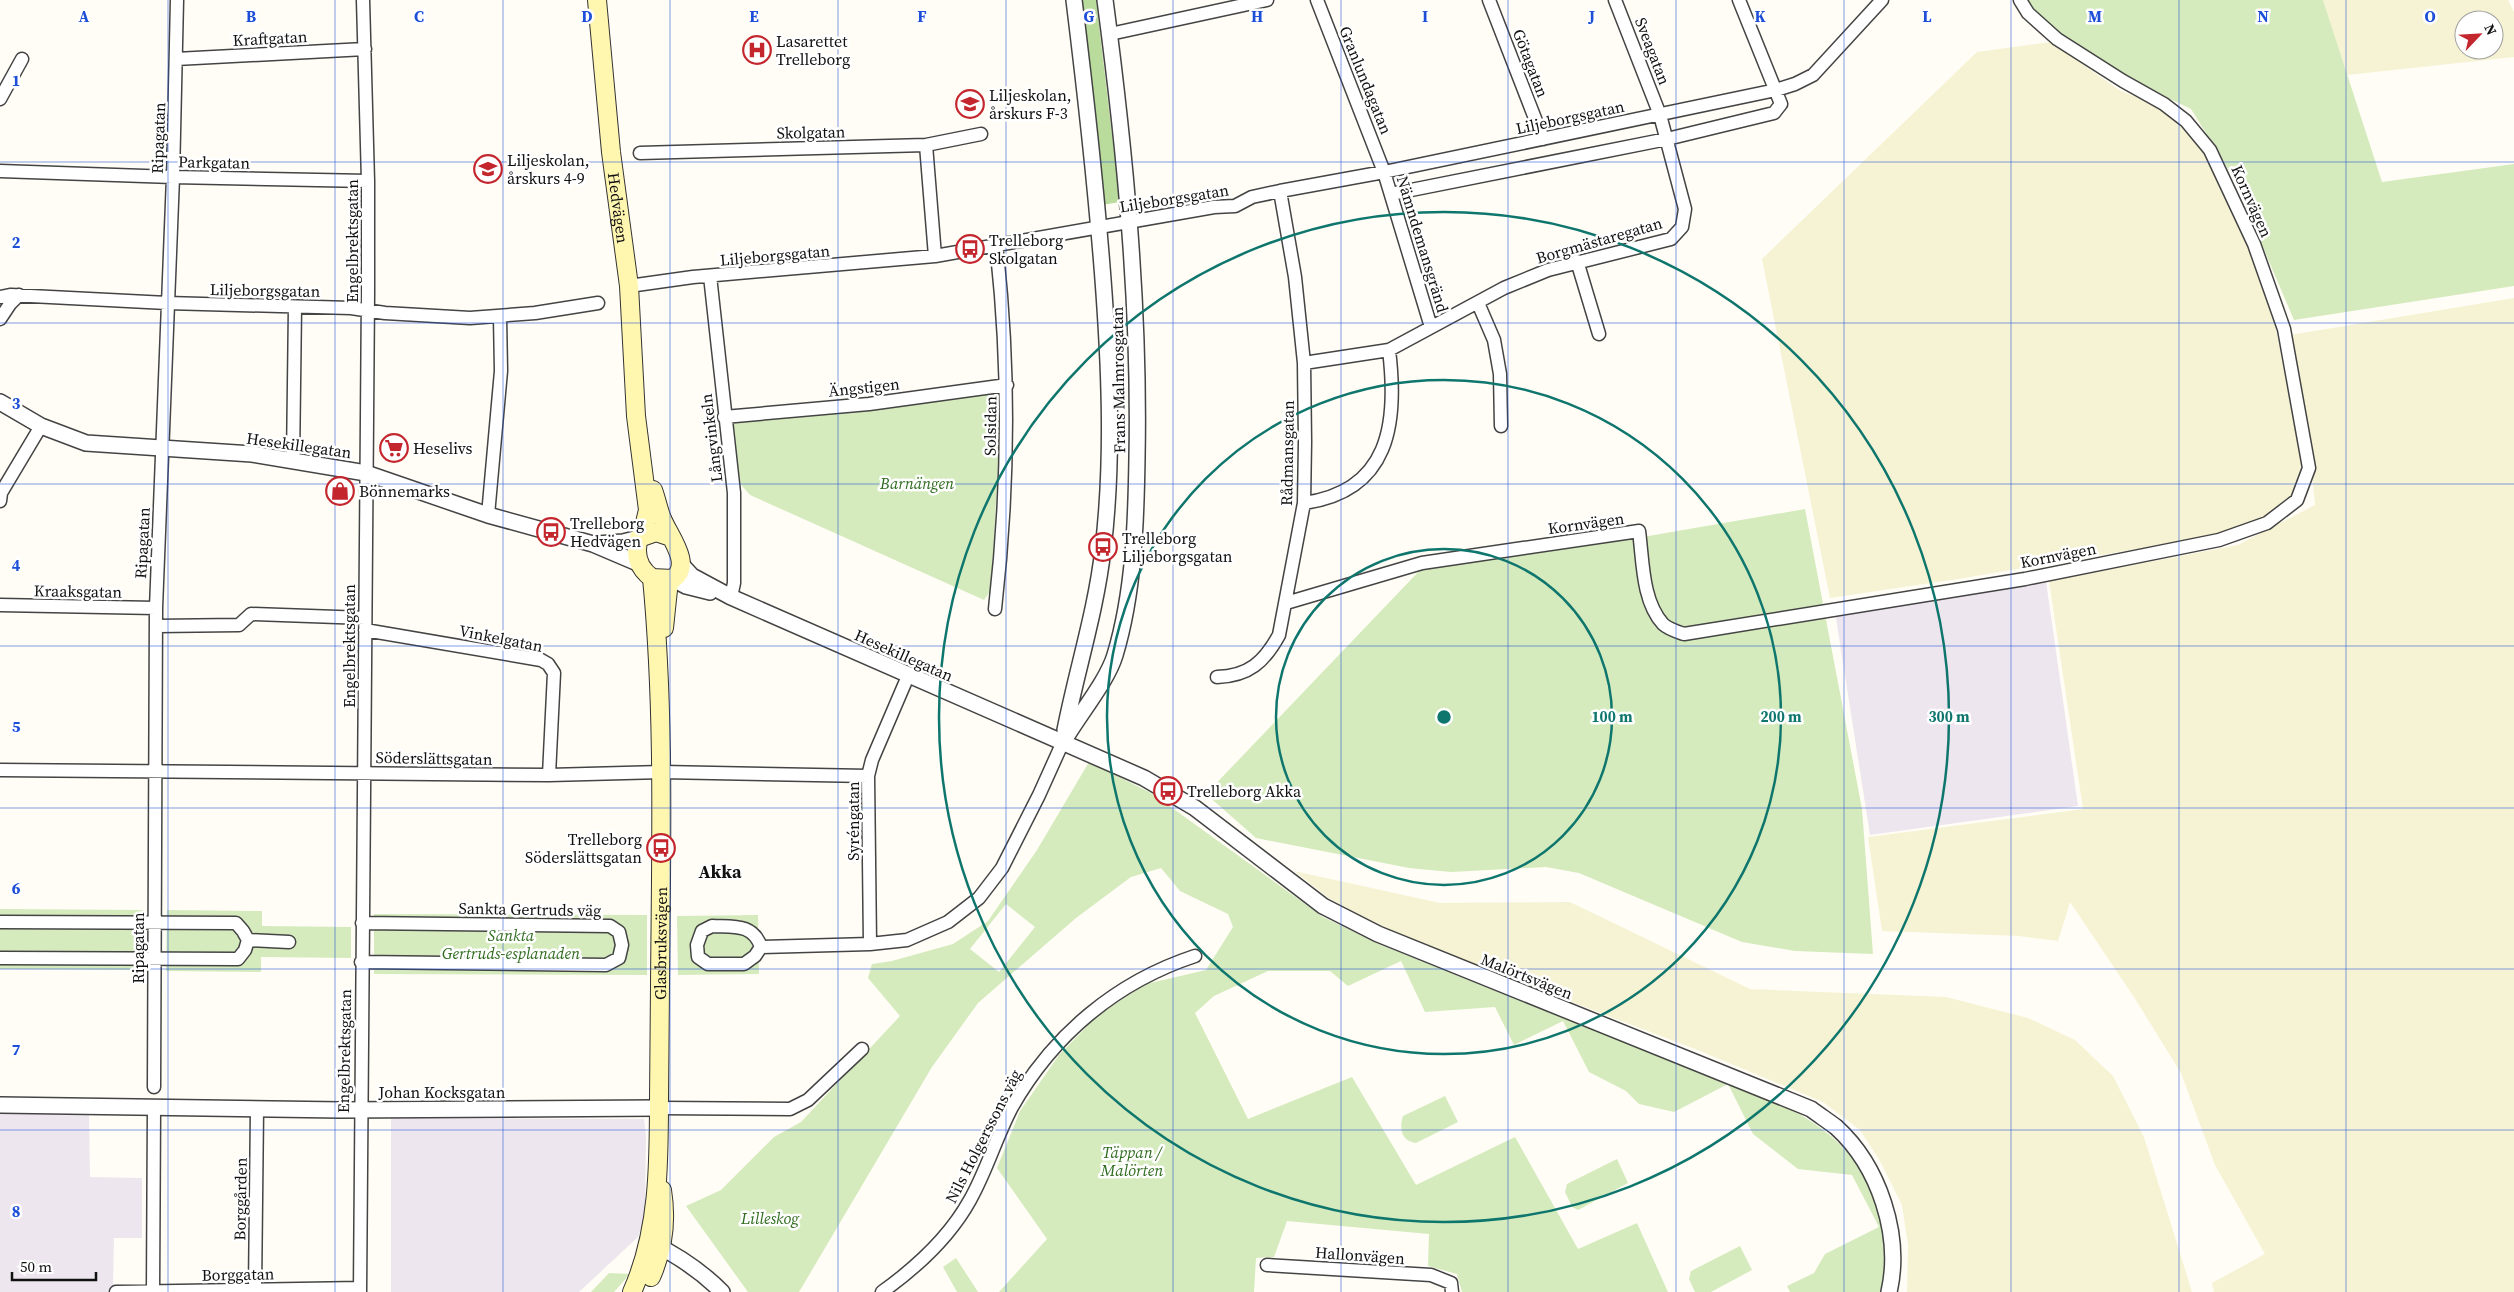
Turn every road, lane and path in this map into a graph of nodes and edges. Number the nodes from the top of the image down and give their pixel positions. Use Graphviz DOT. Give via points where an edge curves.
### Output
graph roads {
  1 [pos="177,0"];
  2 [pos="363,0"];
  3 [pos="597,0"];
  4 [pos="1074,0"];
  5 [pos="1106,0"];
  6 [pos="1267,0"];
  7 [pos="1316,0"];
  8 [pos="1489,0"];
  9 [pos="1615,0"];
  10 [pos="1739,0"];
  11 [pos="1882,0"];
  12 [pos="2020,0"];
  13 [pos="1110,34"];
  14 [pos="365,49"];
  15 [pos="22,59"];
  16 [pos="176,59"];
  17 [pos="1776,90"];
  18 [pos="0,99"];
  19 [pos="1660,115"];
  20 [pos="981,134"];
  21 [pos="1543,139"];
  22 [pos="1667,139"];
  23 [pos="926,146"];
  24 [pos="640,152"];
  25 [pos="0,171"];
  26 [pos="1384,172"];
  27 [pos="172,177"];
  28 [pos="368,181"];
  29 [pos="1280,190"];
  30 [pos="1391,194"];
  31 [pos="1129,222"];
  32 [pos="1098,227"];
  33 [pos="996,244"];
  34 [pos="935,256"];
  35 [pos="1578,261"];
  36 [pos="710,276"];
  37 [pos="629,286"];
  38 [pos="19,295"];
  39 [pos="0,297"];
  40 [pos="598,302"];
  41 [pos="167,303"];
  42 [pos="1478,303"];
  43 [pos="295,307"];
  44 [pos="368,311"];
  45 [pos="500,317"];
  46 [pos="0,319"];
  47 [pos="1431,327"];
  48 [pos="1599,334"];
  49 [pos="1389,350"];
  50 [pos="1304,363"];
  51 [pos="1007,385"];
  52 [pos="0,402"];
  53 [pos="636,416"];
  54 [pos="724,417"];
  55 [pos="41,426"];
  56 [pos="1501,426"];
  57 [pos="163,448"];
  58 [pos="293,461"];
  59 [pos="366,473"];
  60 [pos="0,501"];
  61 [pos="1304,503"];
  62 [pos="488,515"];
  63 [pos="641,537"];
  64 [pos="671,537"];
  65 [pos="593,544"];
  66 [pos="640,564"];
  67 [pos="669,575"];
  68 [pos="731,596"];
  69 [pos="1286,603"];
  70 [pos="0,605"];
  71 [pos="156,608"];
  72 [pos="995,609"];
  73 [pos="365,624"];
  74 [pos="156,626"];
  75 [pos="908,676"];
  76 [pos="1217,677"];
  77 [pos="1062,744"];
  78 [pos="0,770"];
  79 [pos="154,771"];
  80 [pos="662,772"];
  81 [pos="364,773"];
  82 [pos="549,775"];
  83 [pos="868,776"];
  84 [pos="0,922"];
  85 [pos="154,922"];
  86 [pos="362,924"];
  87 [pos="248,940"];
  88 [pos="289,942"];
  89 [pos="870,944"];
  90 [pos="761,946"];
  91 [pos="1195,956"];
  92 [pos="0,958"];
  93 [pos="154,960"];
  94 [pos="361,962"];
  95 [pos="862,1049"];
  96 [pos="154,1087"];
  97 [pos="0,1105"];
  98 [pos="154,1108"];
  99 [pos="659,1108"];
  100 [pos="257,1109"];
  101 [pos="360,1110"];
  102 [pos="655,1245"];
  103 [pos="1267,1265"];
  104 [pos="1451,1287"];
  105 [pos="255,1290"];
  106 [pos="360,1290"];
  107 [pos="116,1292"];
  108 [pos="153,1292"];
  109 [pos="632,1292"];
  110 [pos="644,1292"];
  111 [pos="722,1292"];
  112 [pos="882,1292"];
  113 [pos="1889,1292"];
  1 -- 16 [label="street, Ripagatan"];
  2 -- 14 [label="street, Engelbrektsgatan"];
  3 -- 37 [label="main road, Hedvägen" via="611,152"];
  4 -- 32 [label="street, Frans Malmrosgatan"];
  5 -- 13 [label="street, Frans Malmrosgatan"];
  6 -- 13 [label="street"];
  7 -- 26 [label="street, Granlundagatan"];
  8 -- 21 [label="street, Götagatan"];
  9 -- 19 [label="street, Sveagatan"];
  10 -- 17 [label="street"];
  11 -- 17 [label="street, Liljeborgsgatan" via="1813,75"];
  12 -- 69 [label="street, Kornvägen" via="2028,13 2057,40 2164,104 2186,121 2210,150 2254,244 2284,329 2309,468 2297,500 2267,523 2218,540 2025,579 1684,634 1664,626 1653,611 1639,531 1422,563"];
  13 -- 31 [label="street, Frans Malmrosgatan"];
  14 -- 16 [label="street, Kraftgatan"];
  14 -- 28 [label="street, Engelbrektsgatan"];
  15 -- 18 [label="street"];
  16 -- 27 [label="street, Ripagatan"];
  17 -- 19 [label="street, Liljeborgsgatan"];
  17 -- 22 [label="street" via="1781,104 1774,113"];
  19 -- 21 [label="street, Liljeborgsgatan"];
  19 -- 22 [label="street, Borgmästaregatan"];
  20 -- 23 [label="street, Skolgatan"];
  21 -- 26 [label="street, Liljeborgsgatan"];
  22 -- 30 [label="street"];
  22 -- 35 [label="street, Borgmästaregatan" via="1685,209 1682,227 1671,239"];
  23 -- 24 [label="street, Skolgatan"];
  23 -- 34 [label="street"];
  25 -- 27 [label="street, Parkgatan"];
  26 -- 29 [label="street, Liljeborgsgatan"];
  26 -- 30 [label="street, Nämndemansgränd"];
  27 -- 28 [label="street, Parkgatan"];
  27 -- 41 [label="street, Ripagatan"];
  28 -- 44 [label="street, Engelbrektsgatan"];
  29 -- 31 [label="street, Liljeborgsgatan" via="1252,197 1235,206"];
  29 -- 50 [label="street, Rådmansgatan" via="1295,277"];
  30 -- 47 [label="street, Nämndemansgränd"];
  31 -- 32 [label="street, Liljeborgsgatan"];
  31 -- 77 [label="street, Frans Malmrosgatan" via="1138,410 1137,490 1125,608 1115,657"];
  32 -- 33 [label="street, Liljeborgsgatan"];
  32 -- 77 [label="street, Frans Malmrosgatan" via="1107,337 1106,512 1097,599"];
  33 -- 34 [label="street, Liljeborgsgatan"];
  33 -- 51 [label="street, Solsidan"];
  34 -- 36 [label="street, Liljeborgsgatan"];
  35 -- 42 [label="street, Borgmästaregatan" via="1504,288"];
  35 -- 48 [label="street"];
  36 -- 37 [label="street, Liljeborgsgatan"];
  36 -- 54 [label="street, Långvinkeln"];
  37 -- 53 [label="main road, Hedvägen"];
  38 -- 39 [label="street, Liljeborgsgatan"];
  38 -- 41 [label="street, Liljeborgsgatan"];
  38 -- 46 [label="street"];
  40 -- 45 [label="street, Liljeborgsgatan"];
  41 -- 43 [label="street, Liljeborgsgatan"];
  41 -- 57 [label="street, Ripagatan"];
  42 -- 47 [label="street, Borgmästaregatan"];
  42 -- 56 [label="street" via="1494,340 1500,374"];
  43 -- 44 [label="street, Liljeborgsgatan"];
  43 -- 58 [label="street"];
  44 -- 45 [label="street, Liljeborgsgatan"];
  44 -- 59 [label="street, Engelbrektsgatan"];
  45 -- 62 [label="street" via="501,371"];
  47 -- 49 [label="street, Borgmästaregatan"];
  49 -- 50 [label="street, Borgmästaregatan"];
  49 -- 61 [label="street" via="1393,409 1387,439 1375,465 1352,488 1326,500"];
  50 -- 61 [label="street, Rådmansgatan"];
  51 -- 54 [label="street, Ängstigen" via="869,404"];
  51 -- 72 [label="street, Solsidan" via="1005,486"];
  52 -- 55 [label="street, Hesekillegatan"];
  53 -- 63 [label="main road, Hedvägen" via="648,510"];
  53 -- 64 [label="main road, Hedvägen" via="659,508"];
  54 -- 68 [label="street, Långvinkeln" via="734,493 734,583"];
  55 -- 57 [label="street, Hesekillegatan" via="86,443"];
  55 -- 60 [label="street" via="1,493"];
  57 -- 58 [label="street, Hesekillegatan" via="252,454"];
  57 -- 71 [label="street, Ripagatan"];
  58 -- 59 [label="street, Hesekillegatan"];
  59 -- 62 [label="street, Hesekillegatan"];
  59 -- 73 [label="street, Engelbrektsgatan"];
  61 -- 69 [label="street, Rådmansgatan"];
  62 -- 65 [label="street, Hesekillegatan"];
  63 -- 64 [label="main road" via="656,532"];
  63 -- 65 [label="street, Hesekillegatan"];
  63 -- 66 [label="main road, Hedvägen" via="637,551"];
  64 -- 67 [label="main road, Hedvägen"];
  65 -- 66 [label="street, Hesekillegatan"];
  66 -- 67 [label="main road"];
  67 -- 68 [label="street, Hesekillegatan" via="686,586"];
  67 -- 80 [label="main road, Glasbruksvägen" via="660,688"];
  68 -- 75 [label="street, Hesekillegatan"];
  69 -- 76 [label="street, Rådmansgatan" via="1279,635 1270,651 1253,668 1236,676"];
  70 -- 71 [label="street, Kraaksgatan"];
  71 -- 74 [label="street, Ripagatan"];
  73 -- 74 [label="street, Vinkelgatan" via="251,614 239,625"];
  73 -- 81 [label="street, Engelbrektsgatan"];
  73 -- 82 [label="street, Vinkelgatan" via="548,664 554,673"];
  74 -- 79 [label="street, Ripagatan"];
  75 -- 77 [label="street, Hesekillegatan"];
  75 -- 83 [label="street, Syréngatan"];
  77 -- 89 [label="street, Frans Malmrosgatan" via="1002,868 979,898 948,922 907,940"];
  77 -- 113 [label="street, Malörtsvägen" via="1168,791 1324,906 1378,934 1811,1110 1836,1128 1863,1160 1880,1193 1890,1227 1894,1260"];
  78 -- 79 [label="street, Söderslättsgatan"];
  79 -- 81 [label="street, Söderslättsgatan"];
  79 -- 85 [label="street, Ripagatan"];
  80 -- 82 [label="street, Söderslättsgatan"];
  80 -- 83 [label="street, Söderslättsgatan"];
  80 -- 99 [label="main road, Glasbruksvägen"];
  81 -- 82 [label="street, Söderslättsgatan"];
  81 -- 86 [label="street, Engelbrektsgatan"];
  83 -- 89 [label="street, Syréngatan"];
  84 -- 85 [label="street"];
  85 -- 87 [label="street" via="236,923"];
  85 -- 93 [label="street, Ripagatan"];
  86 -- 94 [label="street, Engelbrektsgatan"];
  86 -- 94 [label="street, Sankta Gertruds väg" via="610,926 619,932 622,945 619,958 606,965"];
  87 -- 88 [label="street"];
  87 -- 93 [label="street" via="238,960"];
  89 -- 90 [label="street, Frans Malmrosgatan"];
  90 -- 90 [label="street" via="758,936 745,927 712,926 702,931 696,945 698,957 708,964 744,964 755,956"];
  91 -- 112 [label="street, Nils Holgerssons väg" via="1124,989 1092,1010 1060,1040 1034,1071 1012,1108 970,1200 954,1223 922,1262"];
  92 -- 93 [label="street"];
  93 -- 96 [label="street, Ripagatan"];
  94 -- 101 [label="street, Engelbrektsgatan"];
  95 -- 99 [label="street, Johan Kocksgatan" via="808,1100 790,1109"];
  97 -- 98 [label="street, Johan Kocksgatan"];
  98 -- 100 [label="street, Johan Kocksgatan"];
  98 -- 108 [label="street"];
  99 -- 101 [label="street, Johan Kocksgatan"];
  99 -- 102 [label="main road, Glasbruksvägen"];
  100 -- 101 [label="street, Johan Kocksgatan"];
  100 -- 105 [label="street, Borggården"];
  101 -- 106 [label="street, Engelbrektsgatan"];
  102 -- 109 [label="main road, Glasbruksvägen"];
  102 -- 110 [label="main road, Glasbruksvägen" via="654,1271"];
  102 -- 111 [label="street" via="702,1272"];
  103 -- 104 [label="street, Hallonvägen" via="1431,1275"];
  105 -- 106 [label="street, Borggatan"];
  105 -- 108 [label="street, Borggatan"];
  107 -- 108 [label="street, Borggatan"];
}
